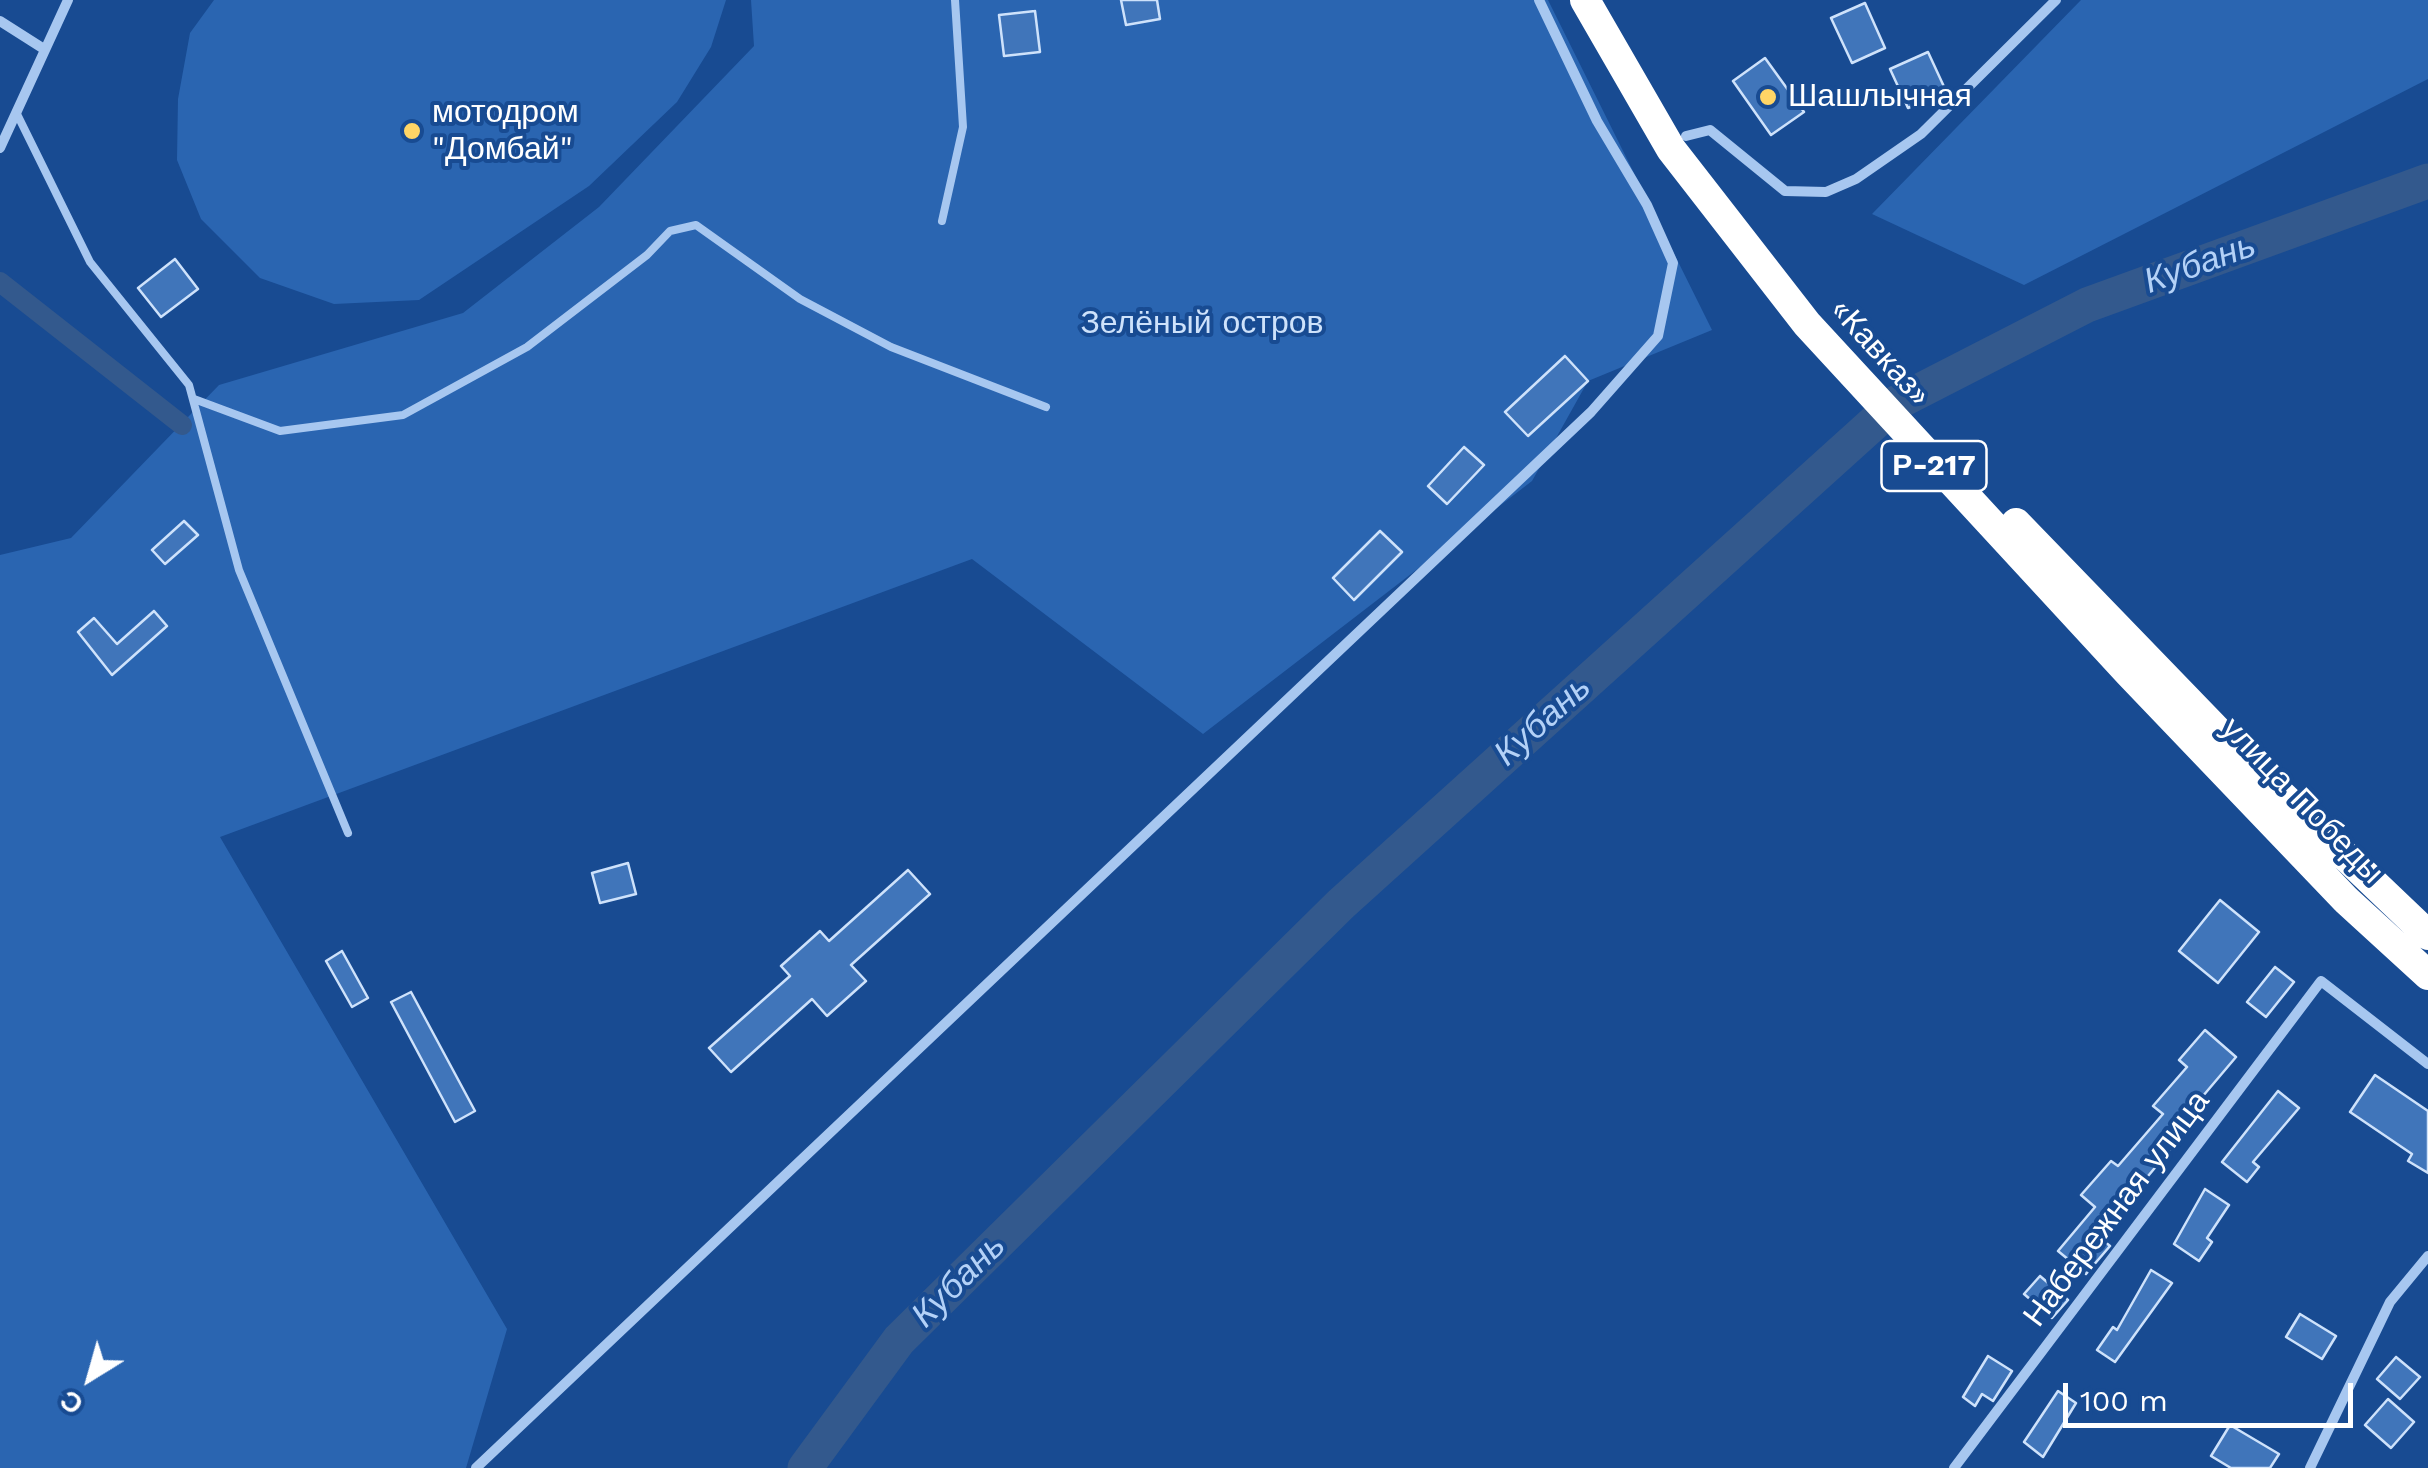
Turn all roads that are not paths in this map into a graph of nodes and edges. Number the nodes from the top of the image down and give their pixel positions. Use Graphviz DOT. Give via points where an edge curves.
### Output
graph roads {
  1 [pos="68,0"];
  2 [pos="955,0"];
  3 [pos="1539,0"];
  4 [pos="1585,0"];
  5 [pos="1608,0"];
  6 [pos="2056,0"];
  7 [pos="0,21"];
  8 [pos="44,50"];
  9 [pos="17,114"];
  10 [pos="1686,136"];
  11 [pos="0,148"];
  12 [pos="942,221"];
  13 [pos="1755,246"];
  14 [pos="194,399"];
  15 [pos="1046,408"];
  16 [pos="2134,662"];
  17 [pos="348,833"];
  18 [pos="2428,934"];
  19 [pos="2428,975"];
  20 [pos="2428,1064"];
  21 [pos="2428,1256"];
  22 [pos="476,1468"];
  23 [pos="1954,1468"];
  24 [pos="2310,1468"];
  1 -- 8 [label="street"];
  2 -- 12 [label="lane" via="962,128"];
  3 -- 22 [label="street" via="1673,263 1658,336 1592,412"];
  4 -- 13 [label="highway, Р-217" via="1671,149"];
  5 -- 10 [label="highway, Р-217"];
  6 -- 10 [label="street" via="1920,134 1826,192 1785,191 1710,130"];
  7 -- 8 [label="street"];
  8 -- 9 [label="street"];
  9 -- 11 [label="street"];
  9 -- 14 [label="lane" via="90,262 190,385"];
  10 -- 13 [label="highway, Р-217"];
  13 -- 16 [label="highway, «Кавказ» / Р-217"];
  14 -- 15 [label="lane" via="280,432 404,415 528,346 670,231 696,225 800,299 891,347"];
  14 -- 17 [label="lane" via="239,570"];
  16 -- 18 [label="highway, улица Победы / Р-217"];
  16 -- 19 [label="highway, улица Победы / Р-217" via="2346,900"];
  20 -- 23 [label="street, Набережная улица" via="2321,981"];
  21 -- 24 [label="street" via="2390,1302"];
}
